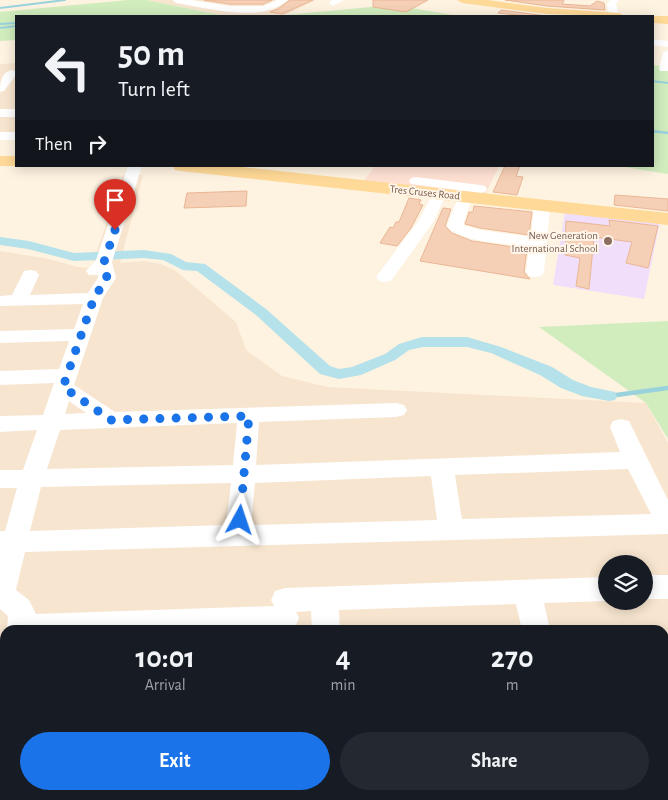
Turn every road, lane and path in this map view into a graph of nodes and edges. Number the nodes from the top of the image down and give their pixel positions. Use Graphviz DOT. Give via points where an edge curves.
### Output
graph roads {
  1 [pos="219,0"];
  2 [pos="252,0"];
  3 [pos="284,0"];
  4 [pos="462,0"];
  5 [pos="615,0"];
  6 [pos="183,1"];
  7 [pos="502,3"];
  8 [pos="205,6"];
  9 [pos="230,9"];
  10 [pos="605,15"];
  11 [pos="614,15"];
  12 [pos="654,19"];
  13 [pos="668,20"];
  14 [pos="654,33"];
  15 [pos="668,35"];
  16 [pos="654,42"];
  17 [pos="668,44"];
  18 [pos="668,53"];
  19 [pos="664,69"];
  20 [pos="9,73"];
  21 [pos="0,89"];
  22 [pos="0,102"];
  23 [pos="15,102"];
  24 [pos="0,113"];
  25 [pos="15,113"];
  26 [pos="0,124"];
  27 [pos="15,124"];
  28 [pos="0,136"];
  29 [pos="15,136"];
  30 [pos="0,161"];
  31 [pos="15,161"];
  32 [pos="135,167"];
  33 [pos="197,167"];
  34 [pos="229,169"];
  35 [pos="416,181"];
  36 [pos="472,193"];
  37 [pos="439,194"];
  38 [pos="542,206"];
  39 [pos="668,219"];
  40 [pos="537,243"];
  41 [pos="535,272"];
  42 [pos="30,275"];
  43 [pos="385,277"];
  44 [pos="94,298"];
  45 [pos="19,300"];
  46 [pos="0,301"];
  47 [pos="81,335"];
  48 [pos="0,337"];
  49 [pos="0,378"];
  50 [pos="65,381"];
  51 [pos="396,410"];
  52 [pos="249,416"];
  53 [pos="111,420"];
  54 [pos="51,422"];
  55 [pos="0,424"];
  56 [pos="622,427"];
  57 [pos="635,460"];
  58 [pos="442,468"];
  59 [pos="244,474"];
  60 [pos="32,478"];
  61 [pos="0,479"];
  62 [pos="668,523"];
  63 [pos="451,530"];
  64 [pos="238,535"];
  65 [pos="7,542"];
  66 [pos="0,569"];
  67 [pos="653,587"];
  68 [pos="668,587"];
  69 [pos="598,589"];
  70 [pos="527,592"];
  71 [pos="0,597"];
  72 [pos="324,598"];
  73 [pos="22,625"];
  74 [pos="238,625"];
  75 [pos="326,625"];
  76 [pos="535,625"];
  1 -- 8 [label="street"];
  2 -- 9 [label="street"];
  3 -- 9 [label="street" via="265,9"];
  4 -- 7 [label="main road"];
  5 -- 11 [label="street" via="611,4"];
  6 -- 8 [label="street"];
  7 -- 10 [label="main road"];
  8 -- 9 [label="street"];
  12 -- 13 [label="main road"];
  14 -- 15 [label="street"];
  16 -- 17 [label="street"];
  18 -- 19 [label="street"];
  20 -- 21 [label="street"];
  22 -- 23 [label="street"];
  24 -- 25 [label="street"];
  26 -- 27 [label="street"];
  28 -- 29 [label="street"];
  30 -- 31 [label="main road"];
  32 -- 44 [label="street" via="104,262 93,274"];
  33 -- 34 [label="main road, Tres Cruses Road"];
  34 -- 37 [label="main road, Tres Cruses Road"];
  35 -- 36 [label="street"];
  36 -- 37 [label="main road, Tres Cruses Road"];
  36 -- 38 [label="main road, Tres Cruses Road"];
  36 -- 40 [label="street" via="456,228 468,233"];
  37 -- 43 [label="street" via="426,221"];
  38 -- 39 [label="main road, Tres Cruses Road"];
  38 -- 40 [label="street"];
  40 -- 41 [label="street"];
  42 -- 45 [label="street"];
  44 -- 45 [label="street"];
  44 -- 47 [label="street"];
  45 -- 46 [label="street"];
  47 -- 48 [label="street"];
  47 -- 50 [label="street"];
  49 -- 50 [label="street"];
  50 -- 53 [label="street"];
  50 -- 54 [label="street"];
  51 -- 52 [label="street"];
  52 -- 53 [label="street"];
  52 -- 59 [label="street"];
  53 -- 54 [label="street"];
  54 -- 55 [label="street"];
  54 -- 60 [label="street"];
  56 -- 57 [label="street"];
  57 -- 58 [label="street"];
  57 -- 62 [label="street"];
  58 -- 59 [label="street"];
  58 -- 63 [label="street"];
  59 -- 60 [label="street"];
  59 -- 64 [label="street"];
  60 -- 61 [label="street"];
  60 -- 65 [label="street"];
  62 -- 63 [label="street"];
  63 -- 64 [label="street"];
  64 -- 65 [label="street"];
  65 -- 66 [label="street"];
  65 -- 71 [label="street"];
  67 -- 68 [label="street"];
  69 -- 70 [label="street"];
  70 -- 72 [label="street"];
  70 -- 76 [label="street"];
  71 -- 73 [label="street" via="21,610"];
  72 -- 74 [label="street"];
  72 -- 75 [label="street"];
}
